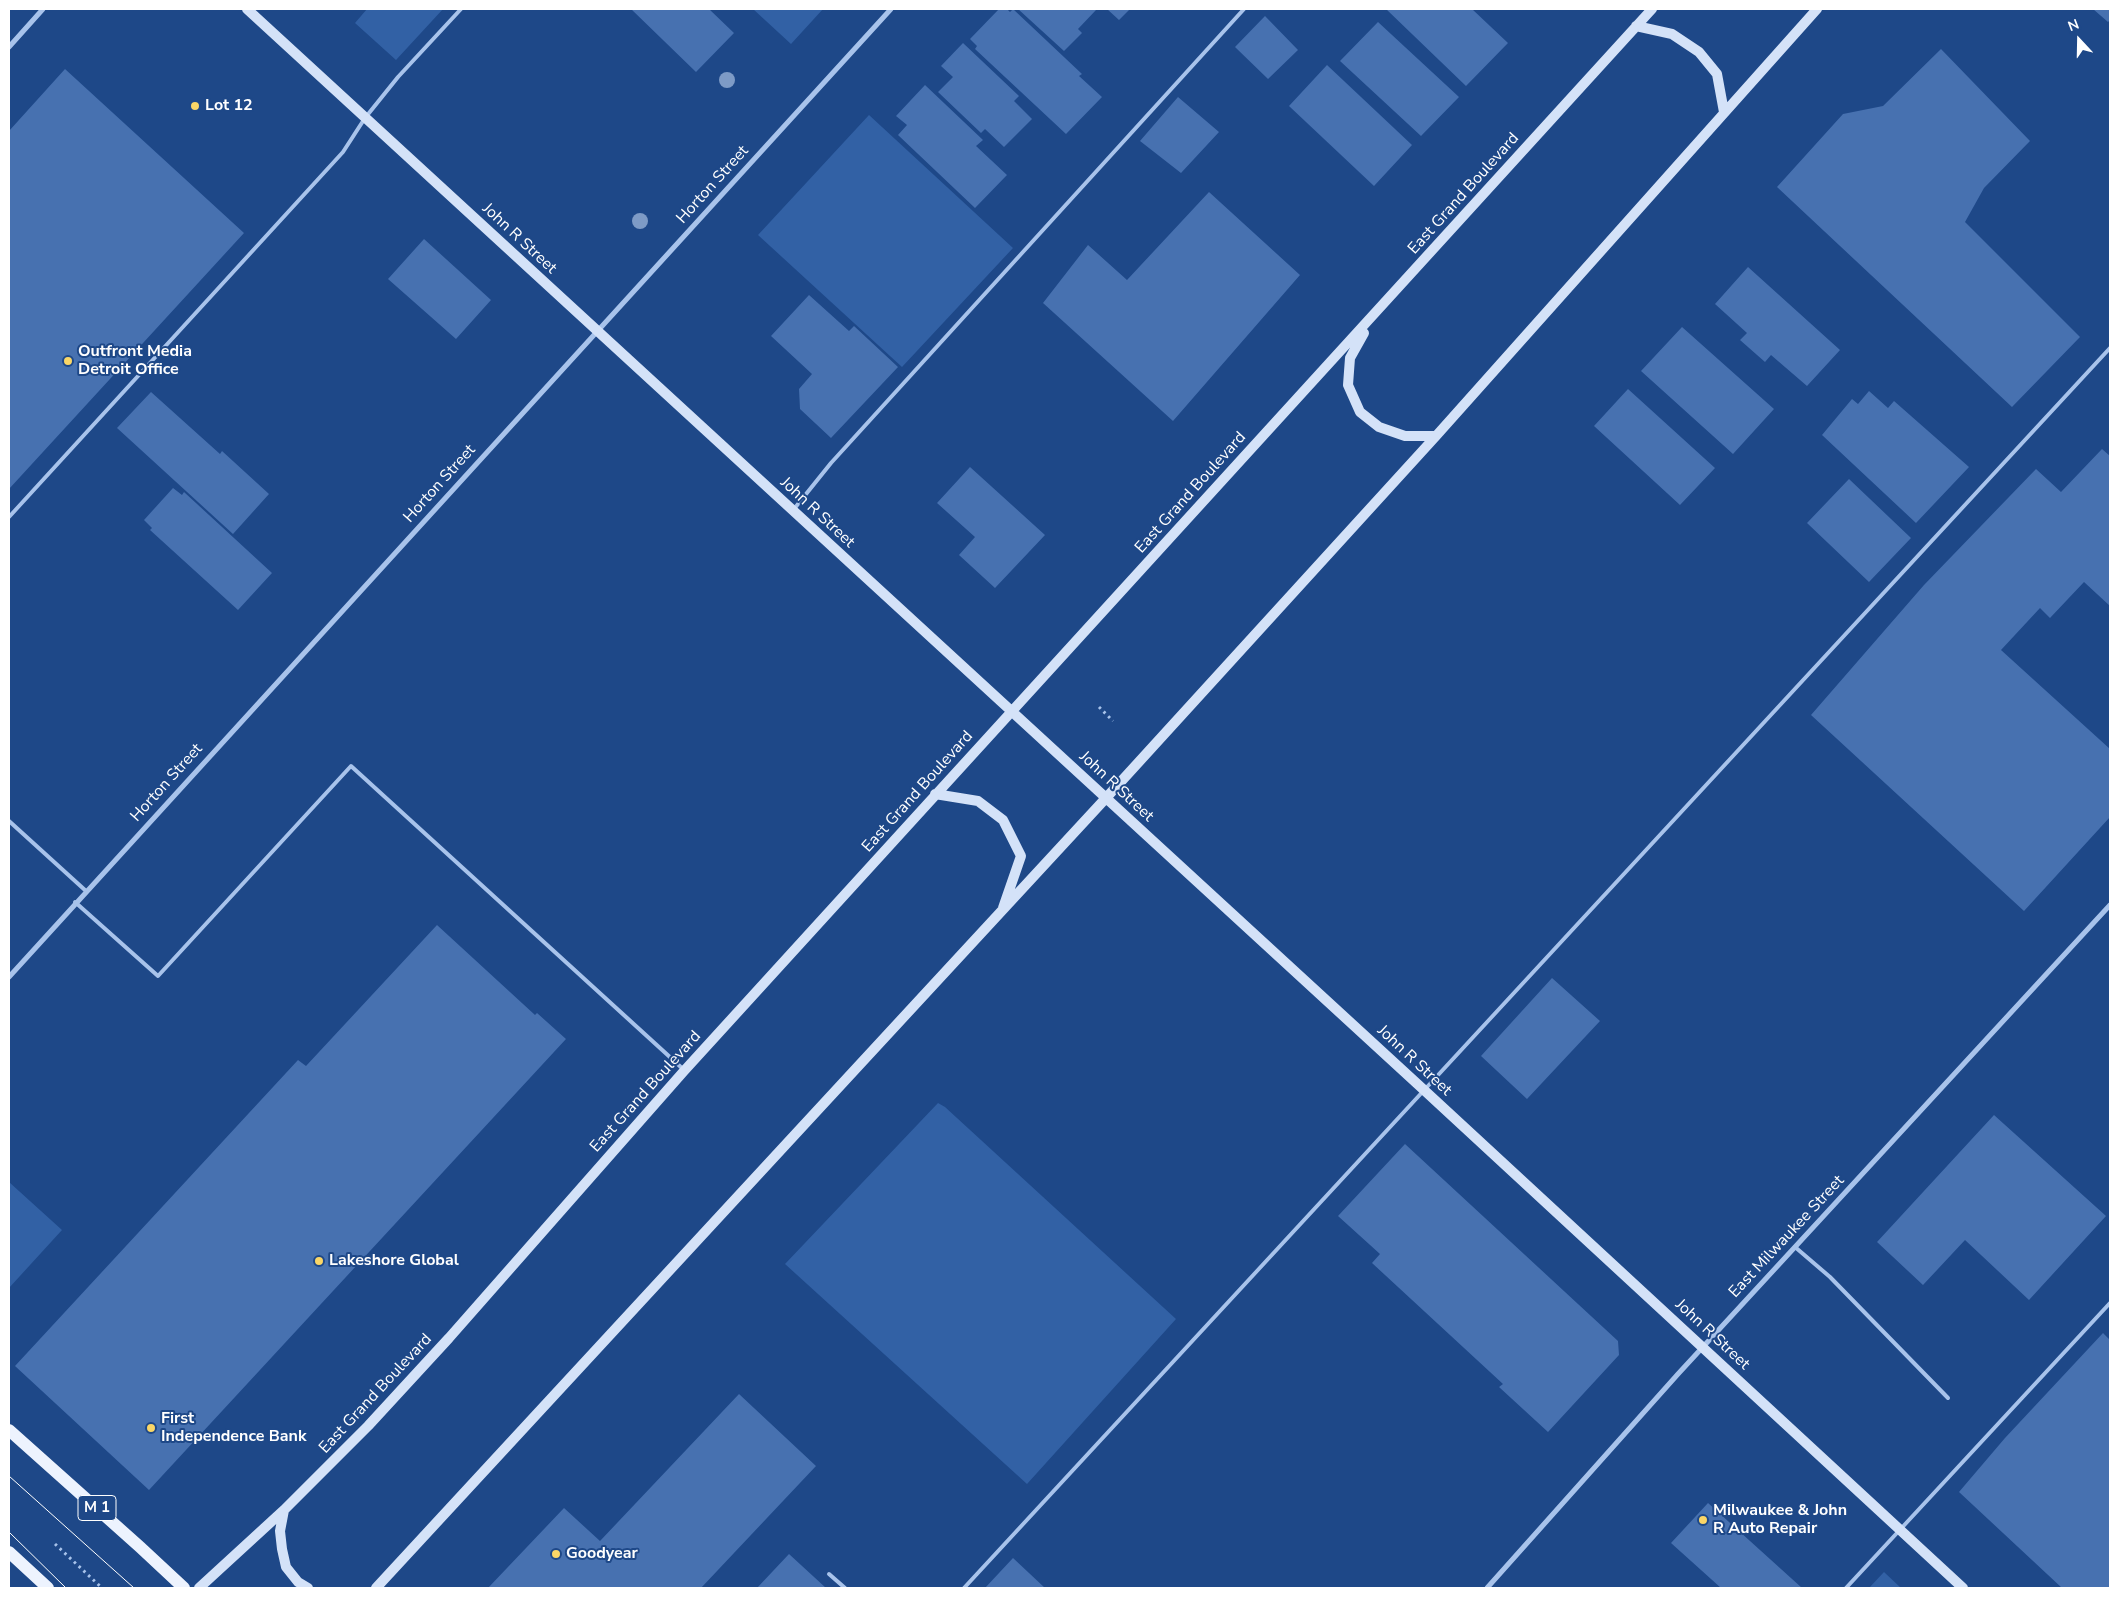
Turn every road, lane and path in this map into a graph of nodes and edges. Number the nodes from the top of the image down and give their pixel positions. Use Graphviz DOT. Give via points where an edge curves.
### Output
graph roads {
  1 [pos="43,9"];
  2 [pos="247,9"];
  3 [pos="461,9"];
  4 [pos="891,9"];
  5 [pos="1244,9"];
  6 [pos="1652,9"];
  7 [pos="1817,9"];
  8 [pos="1636,26"];
  9 [pos="9,47"];
  10 [pos="1724,112"];
  11 [pos="366,118"];
  12 [pos="1375,315"];
  13 [pos="597,331"];
  14 [pos="2110,348"];
  15 [pos="1436,436"];
  16 [pos="793,511"];
  17 [pos="9,517"];
  18 [pos="1098,707"];
  19 [pos="1012,711"];
  20 [pos="1113,721"];
  21 [pos="935,794"];
  22 [pos="1106,798"];
  23 [pos="9,821"];
  24 [pos="86,891"];
  25 [pos="75,902"];
  26 [pos="2110,905"];
  27 [pos="1002,911"];
  28 [pos="9,977"];
  29 [pos="684,1071"];
  30 [pos="1424,1090"];
  31 [pos="1795,1247"];
  32 [pos="2110,1303"];
  33 [pos="1703,1347"];
  34 [pos="1948,1398"];
  35 [pos="9,1430"];
  36 [pos="284,1510"];
  37 [pos="1900,1530"];
  38 [pos="55,1544"];
  39 [pos="9,1552"];
  40 [pos="829,1574"];
  41 [pos="48,1588"];
  42 [pos="102,1588"];
  43 [pos="184,1588"];
  44 [pos="199,1588"];
  45 [pos="308,1588"];
  46 [pos="376,1588"];
  47 [pos="845,1588"];
  48 [pos="964,1588"];
  49 [pos="1487,1588"];
  50 [pos="1846,1588"];
  51 [pos="1963,1588"];
  1 -- 9 [label="street"];
  2 -- 11 [label="main road, John R Street"];
  3 -- 11 [label="lane" via="398,76"];
  4 -- 13 [label="street, Horton Street"];
  5 -- 16 [label="lane" via="837,456"];
  6 -- 8 [label="main road, East Grand Boulevard"];
  7 -- 10 [label="main road"];
  8 -- 10 [label="main road" via="1672,34 1699,52 1717,74"];
  8 -- 12 [label="main road, East Grand Boulevard"];
  10 -- 15 [label="main road"];
  11 -- 13 [label="main road, John R Street"];
  11 -- 17 [label="lane" via="343,152"];
  12 -- 15 [label="main road" via="1350,358 1348,384 1360,412 1379,427 1405,436"];
  12 -- 19 [label="main road, East Grand Boulevard"];
  13 -- 16 [label="main road, John R Street"];
  13 -- 24 [label="street, Horton Street"];
  14 -- 30 [label="lane"];
  15 -- 22 [label="main road"];
  16 -- 19 [label="main road, John R Street"];
  18 -- 20 [label="path"];
  19 -- 21 [label="main road, East Grand Boulevard"];
  19 -- 22 [label="main road, John R Street"];
  21 -- 27 [label="main road" via="978,801 1003,820 1021,856"];
  21 -- 29 [label="main road, East Grand Boulevard"];
  22 -- 27 [label="main road"];
  22 -- 30 [label="main road, John R Street"];
  23 -- 24 [label="lane"];
  24 -- 25 [label="street, Horton Street"];
  25 -- 28 [label="street, Horton Street"];
  25 -- 29 [label="lane" via="158,976 352,766"];
  26 -- 31 [label="street, East Milwaukee Street"];
  27 -- 46 [label="main road"];
  29 -- 36 [label="main road, East Grand Boulevard" via="368,1426"];
  30 -- 33 [label="main road, John R Street"];
  30 -- 48 [label="lane"];
  31 -- 33 [label="street, East Milwaukee Street"];
  31 -- 34 [label="lane" via="1830,1277"];
  32 -- 37 [label="lane"];
  33 -- 37 [label="main road, John R Street"];
  33 -- 49 [label="street, East Milwaukee Street"];
  35 -- 43 [label="main road, M 1"];
  36 -- 44 [label="main road, East Grand Boulevard"];
  36 -- 45 [label="main road" via="280,1531 286,1567 298,1582"];
  37 -- 50 [label="lane"];
  37 -- 51 [label="main road, John R Street"];
  38 -- 42 [label="path"];
  39 -- 41 [label="main road"];
  40 -- 47 [label="lane"];
}
